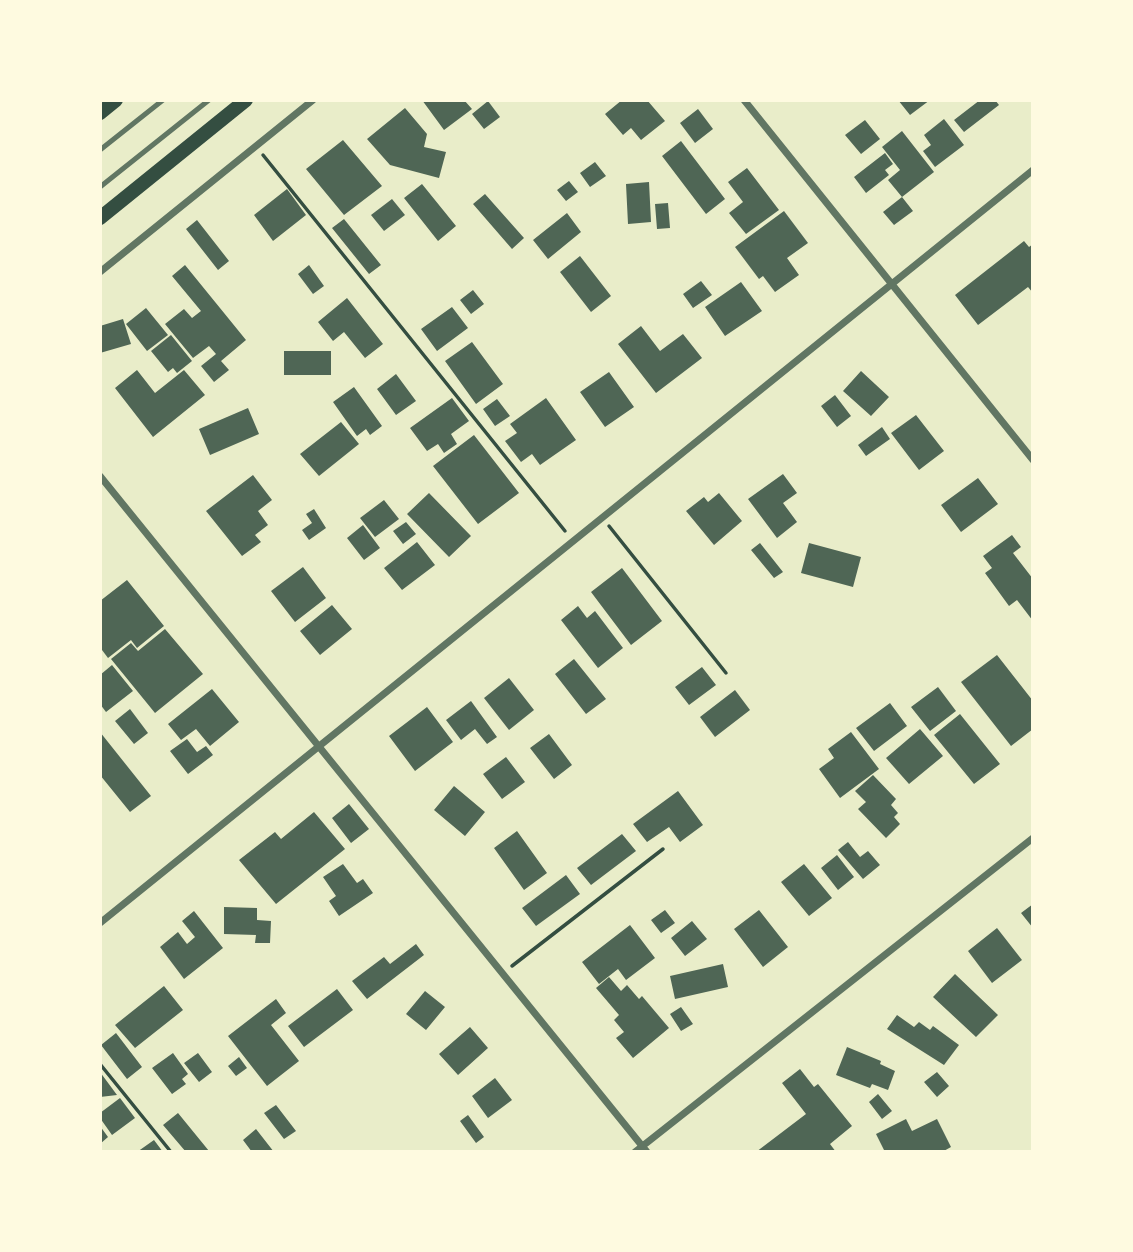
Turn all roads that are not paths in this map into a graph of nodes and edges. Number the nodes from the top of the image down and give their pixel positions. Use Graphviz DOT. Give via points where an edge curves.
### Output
graph roads {
  1 [pos="116,100"];
  2 [pos="163,100"];
  3 [pos="209,100"];
  4 [pos="246,100"];
  5 [pos="313,100"];
  6 [pos="744,100"];
  7 [pos="100,113"];
  8 [pos="100,150"];
  9 [pos="1033,170"];
  10 [pos="100,187"];
  11 [pos="100,218"];
  12 [pos="100,272"];
  13 [pos="892,284"];
  14 [pos="1033,460"];
  15 [pos="100,475"];
  16 [pos="319,748"];
  17 [pos="1033,838"];
  18 [pos="100,923"];
  19 [pos="641,1150"];
  1 -- 7 [label="main road"];
  2 -- 8 [label="lane"];
  3 -- 10 [label="lane"];
  4 -- 11 [label="main road"];
  5 -- 12 [label="street"];
  6 -- 13 [label="street"];
  9 -- 13 [label="street"];
  13 -- 14 [label="street"];
  13 -- 16 [label="street"];
  15 -- 16 [label="street"];
  16 -- 18 [label="street"];
  16 -- 19 [label="street"];
  17 -- 19 [label="street"];
}
